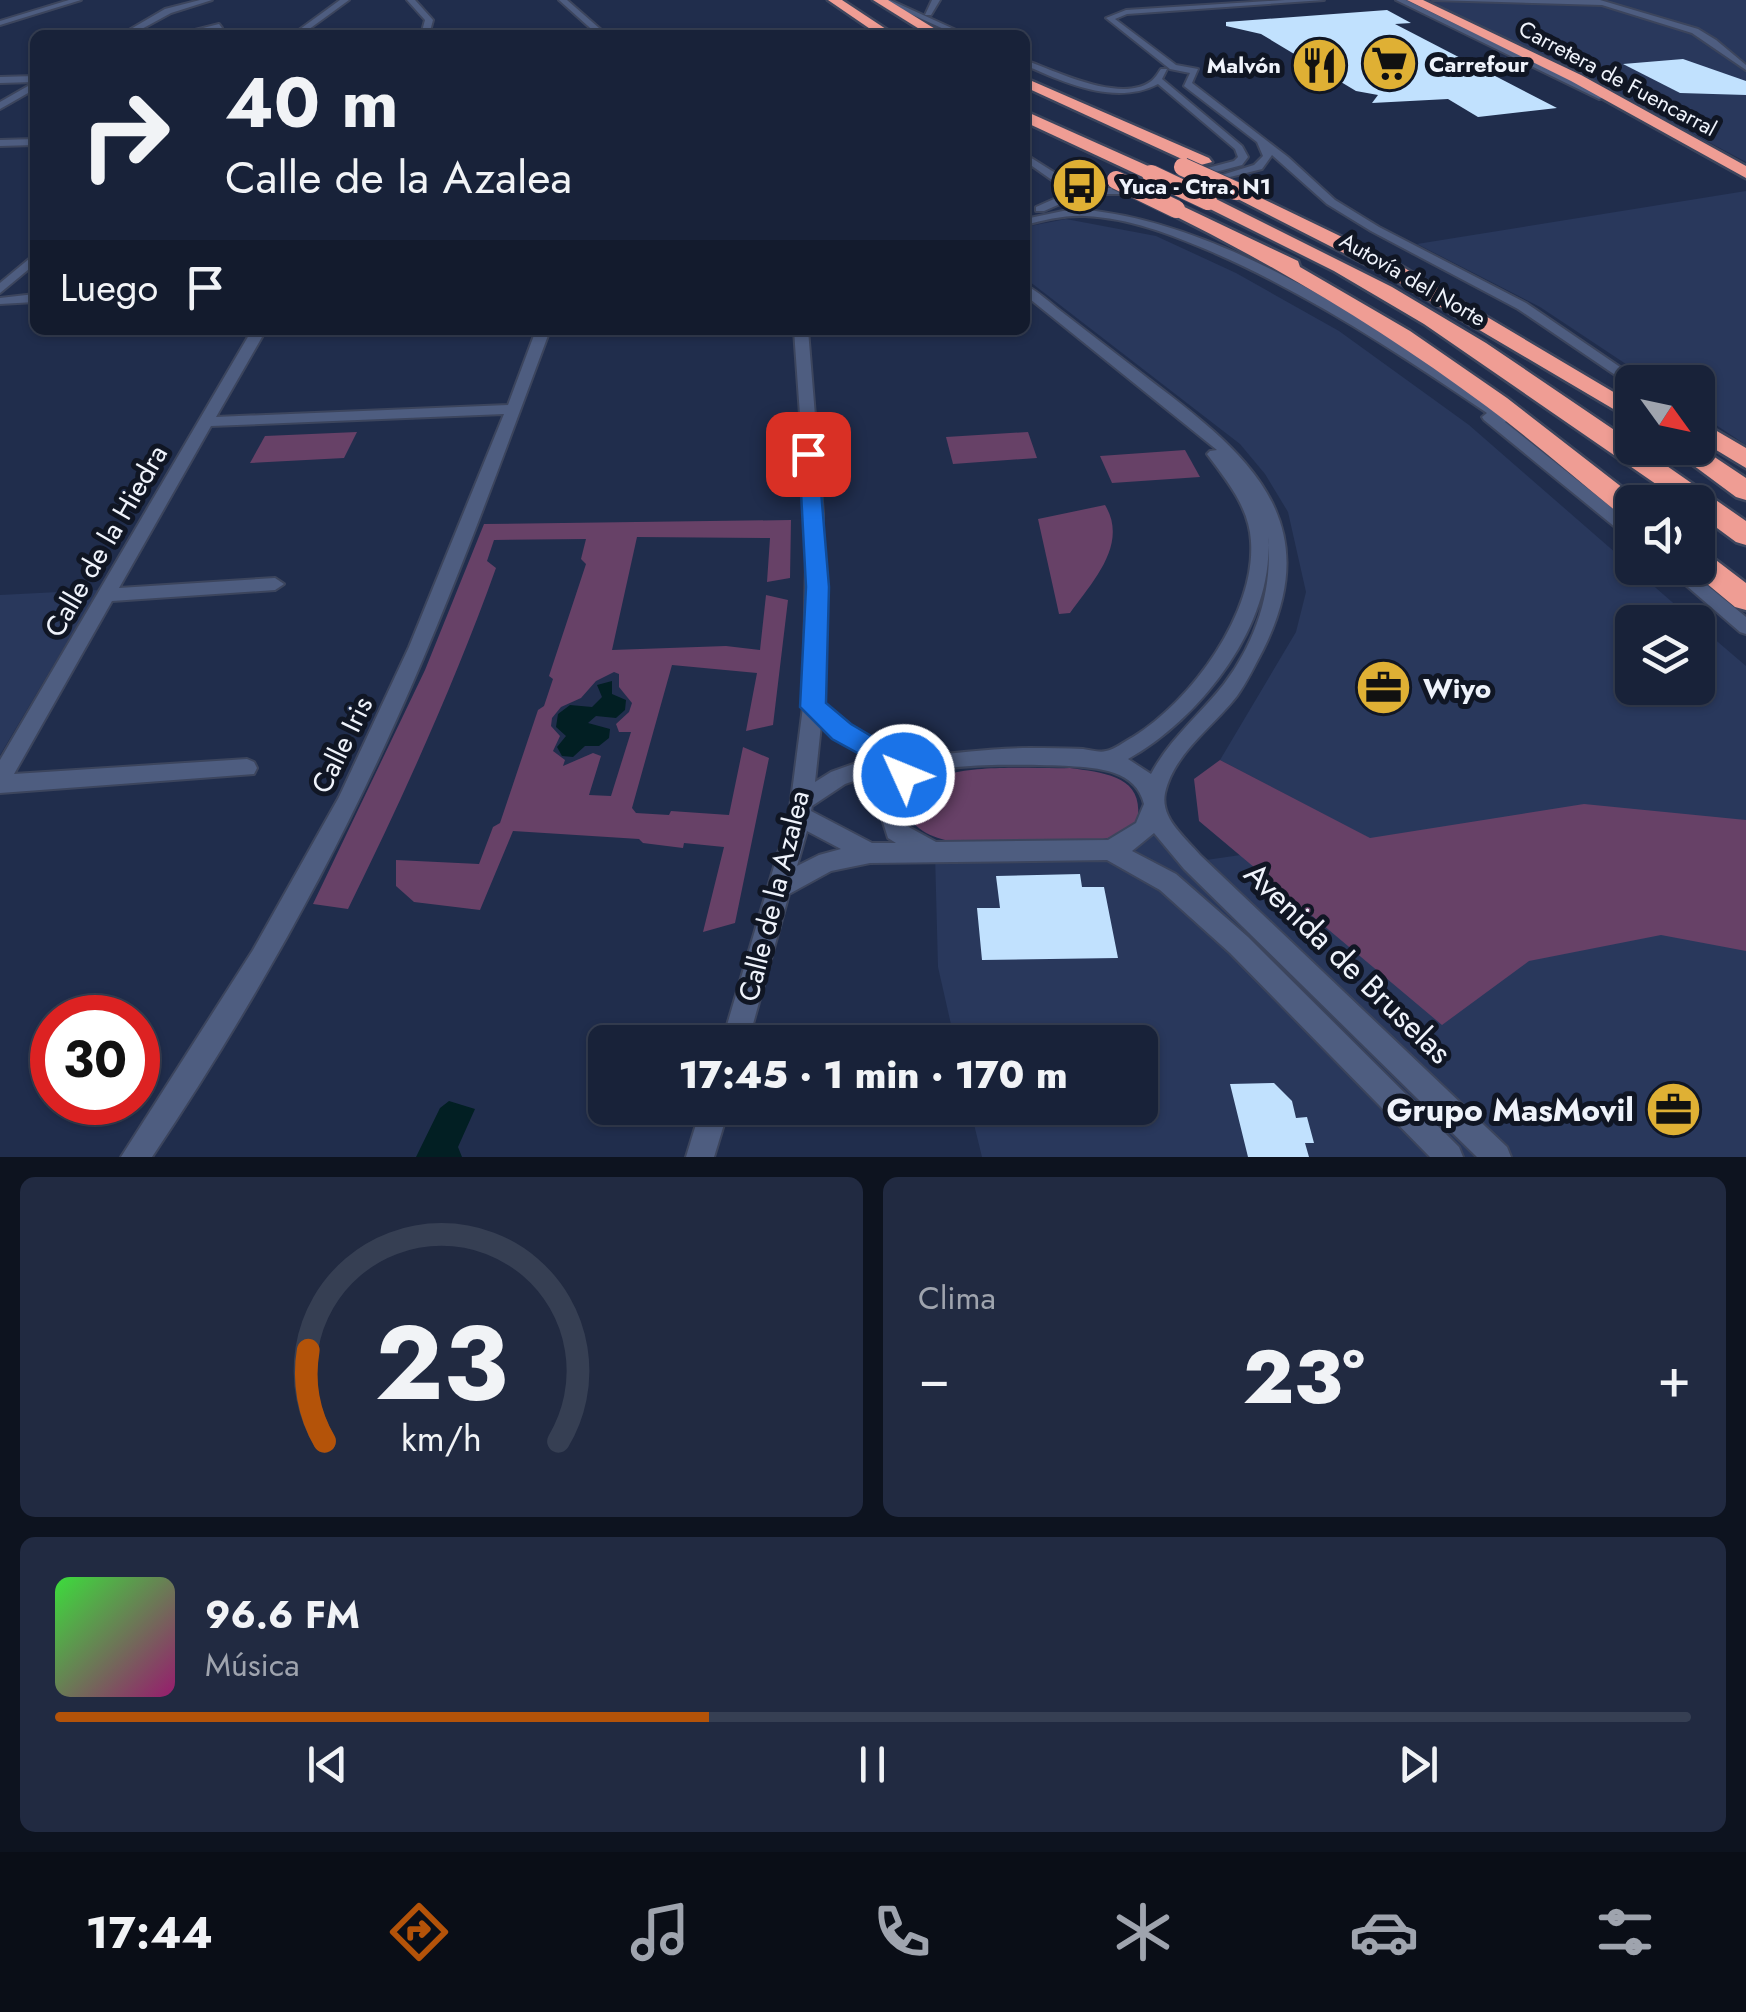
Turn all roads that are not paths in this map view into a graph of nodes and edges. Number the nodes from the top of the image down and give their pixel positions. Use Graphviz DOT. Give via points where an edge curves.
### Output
graph roads {
  1 [pos="77,0"];
  2 [pos="345,0"];
  3 [pos="411,0"];
  4 [pos="562,0"];
  5 [pos="834,0"];
  6 [pos="856,0"];
  7 [pos="882,0"];
  8 [pos="900,0"];
  9 [pos="936,0"];
  10 [pos="1209,0"];
  11 [pos="1306,0"];
  12 [pos="1320,0"];
  13 [pos="1400,0"];
  14 [pos="1414,0"];
  15 [pos="1424,0"];
  16 [pos="1437,0"];
  17 [pos="204,1"];
  18 [pos="1291,2"];
  19 [pos="1598,2"];
  20 [pos="175,4"];
  21 [pos="819,6"];
  22 [pos="1219,6"];
  23 [pos="1176,9"];
  24 [pos="928,12"];
  25 [pos="1163,12"];
  26 [pos="1187,12"];
  27 [pos="0,23"];
  28 [pos="219,26"];
  29 [pos="133,30"];
  30 [pos="205,30"];
  31 [pos="303,30"];
  32 [pos="426,30"];
  33 [pos="596,30"];
  34 [pos="854,30"];
  35 [pos="880,30"];
  36 [pos="906,30"];
  37 [pos="930,30"];
  38 [pos="953,30"];
  39 [pos="957,30"];
  40 [pos="1030,64"];
  41 [pos="1745,66"];
  42 [pos="1165,73"];
  43 [pos="0,80"];
  44 [pos="30,82"];
  45 [pos="30,85"];
  46 [pos="1030,86"];
  47 [pos="1030,87"];
  48 [pos="1030,100"];
  49 [pos="0,106"];
  50 [pos="1030,118"];
  51 [pos="1652,119"];
  52 [pos="0,142"];
  53 [pos="30,142"];
  54 [pos="1261,143"];
  55 [pos="1030,159"];
  56 [pos="1746,162"];
  57 [pos="1180,165"];
  58 [pos="1746,173"];
  59 [pos="1108,182"];
  60 [pos="1246,188"];
  61 [pos="1069,198"];
  62 [pos="1127,205"];
  63 [pos="1030,210"];
  64 [pos="1086,213"];
  65 [pos="1106,215"];
  66 [pos="1030,221"];
  67 [pos="1244,242"];
  68 [pos="1207,246"];
  69 [pos="30,264"];
  70 [pos="1030,293"];
  71 [pos="0,297"];
  72 [pos="30,298"];
  73 [pos="1030,303"];
  74 [pos="256,335"];
  75 [pos="541,335"];
  76 [pos="801,335"];
  77 [pos="1615,372"];
  78 [pos="1615,374"];
  79 [pos="1615,403"];
  80 [pos="514,409"];
  81 [pos="206,422"];
  82 [pos="1715,439"];
  83 [pos="1746,460"];
  84 [pos="1707,465"];
  85 [pos="1587,474"];
  86 [pos="1650,485"];
  87 [pos="1746,491"];
  88 [pos="1615,496"];
  89 [pos="1615,518"];
  90 [pos="1715,530"];
  91 [pos="1746,536"];
  92 [pos="1746,552"];
  93 [pos="1715,574"];
  94 [pos="275,584"];
  95 [pos="1695,585"];
  96 [pos="106,595"];
  97 [pos="1746,599"];
  98 [pos="1746,627"];
  99 [pos="813,707"];
  100 [pos="889,760"];
  101 [pos="1107,761"];
  102 [pos="919,766"];
  103 [pos="247,768"];
  104 [pos="0,782"];
  105 [pos="1154,806"];
  106 [pos="800,810"];
  107 [pos="1109,850"];
  108 [pos="870,853"];
  109 [pos="935,853"];
  110 [pos="782,886"];
  111 [pos="739,1025"];
  112 [pos="710,1125"];
  113 [pos="135,1157"];
  114 [pos="700,1157"];
  115 [pos="1450,1157"];
  116 [pos="1496,1157"];
  1 -- 27 [label="street"];
  2 -- 31 [label="street"];
  3 -- 32 [label="street" via="428,20"];
  4 -- 33 [label="street"];
  5 -- 35 [label="highway"];
  6 -- 36 [label="highway"];
  7 -- 37 [label="highway"];
  7 -- 38 [label="street"];
  8 -- 24 [label="street"];
  9 -- 24 [label="street"];
  10 -- 22 [label="street"];
  11 -- 18 [label="street"];
  12 -- 18 [label="street"];
  13 -- 51 [label="street"];
  14 -- 51 [label="highway, Carretera de Fuencarral"];
  15 -- 56 [label="highway, Carretera de Fuencarral"];
  16 -- 19 [label="street"];
  17 -- 20 [label="street"];
  18 -- 22 [label="street"];
  19 -- 41 [label="street" via="1691,30"];
  20 -- 29 [label="street"];
  21 -- 34 [label="highway"];
  22 -- 23 [label="street"];
  22 -- 26 [label="street"];
  23 -- 25 [label="street"];
  23 -- 26 [label="street"];
  24 -- 39 [label="street"];
  25 -- 26 [label="street"];
  25 -- 42 [label="street" via="1110,18"];
  28 -- 30 [label="street"];
  40 -- 42 [label="street" via="1103,89 1142,88"];
  42 -- 54 [label="street" via="1190,78 1187,84"];
  42 -- 59 [label="street" via="1243,156 1228,168 1132,190"];
  43 -- 44 [label="street"];
  45 -- 49 [label="street"];
  46 -- 60 [label="highway" via="1203,162"];
  47 -- 57 [label="highway"];
  48 -- 57 [label="highway, Autovía del Norte"];
  50 -- 91 [label="highway, Autovía del Norte, bridge" via="1318,255 1454,333"];
  51 -- 58 [label="highway, Carretera de Fuencarral"];
  52 -- 53 [label="street"];
  54 -- 62 [label="street" via="1268,156 1241,174 1151,193"];
  54 -- 77 [label="street" via="1346,211 1522,306"];
  55 -- 61 [label="street" via="1064,183"];
  57 -- 60 [label="highway, Autovía del Norte, bridge"];
  59 -- 61 [label="street"];
  59 -- 62 [label="street"];
  59 -- 67 [label="highway, bridge"];
  60 -- 78 [label="highway" via="1418,263"];
  60 -- 79 [label="highway, Autovía del Norte" via="1406,275"];
  61 -- 63 [label="street"];
  61 -- 64 [label="street"];
  62 -- 65 [label="street"];
  64 -- 65 [label="street"];
  64 -- 66 [label="street"];
  65 -- 68 [label="street" via="1153,224"];
  67 -- 85 [label="highway" via="1402,336"];
  67 -- 86 [label="highway" via="1429,338"];
  68 -- 85 [label="street" via="1348,314"];
  68 -- 89 [label="street" via="1343,321 1488,416"];
  69 -- 71 [label="street"];
  70 -- 105 [label="street" via="1218,441 1244,470 1276,536 1280,588 1272,614 1232,688 1168,757"];
  71 -- 72 [label="street"];
  73 -- 101 [label="street" via="1207,445 1254,513 1258,536 1249,606 1224,656 1164,726"];
  74 -- 81 [label="street, Calle de la Hiedra"];
  75 -- 80 [label="street, Calle Iris"];
  76 -- 99 [label="street, Calle de la Azalea" via="815,514"];
  80 -- 81 [label="street"];
  80 -- 113 [label="street, Calle Iris" via="371,753 222,1022"];
  81 -- 96 [label="street, Calle de la Hiedra"];
  82 -- 83 [label="highway"];
  84 -- 87 [label="highway"];
  85 -- 88 [label="highway"];
  90 -- 92 [label="highway"];
  93 -- 97 [label="highway"];
  94 -- 96 [label="street"];
  95 -- 98 [label="street"];
  96 -- 104 [label="street, Calle de la Hiedra"];
  99 -- 100 [label="street"];
  99 -- 106 [label="street, Calle de la Azalea"];
  100 -- 102 [label="street"];
  100 -- 106 [label="street" via="838,778"];
  101 -- 102 [label="street" via="946,760"];
  101 -- 105 [label="street, Avenida de Bruselas" via="1139,778"];
  102 -- 109 [label="street" via="894,788 890,818 905,838"];
  103 -- 104 [label="street"];
  105 -- 107 [label="street" via="1146,832"];
  105 -- 116 [label="street, Avenida de Bruselas" via="1204,875"];
  106 -- 108 [label="street"];
  106 -- 110 [label="street, Calle de la Azalea"];
  107 -- 109 [label="street"];
  107 -- 115 [label="street" via="1168,882"];
  108 -- 109 [label="street"];
  108 -- 110 [label="street" via="827,862"];
  110 -- 111 [label="street, Calle de la Azalea"];
  112 -- 114 [label="street"];
}
